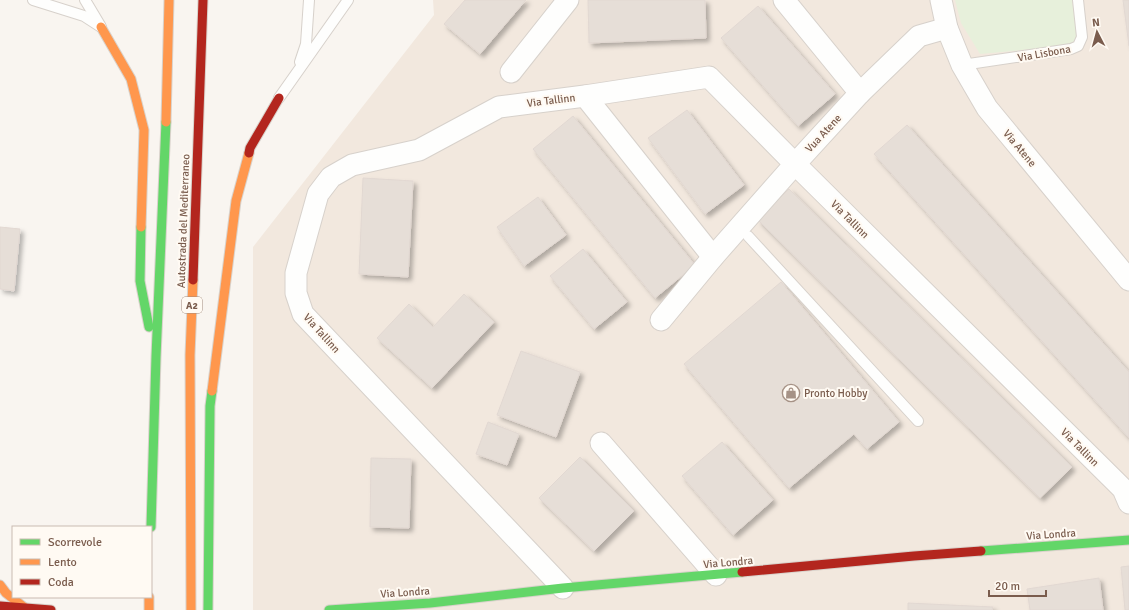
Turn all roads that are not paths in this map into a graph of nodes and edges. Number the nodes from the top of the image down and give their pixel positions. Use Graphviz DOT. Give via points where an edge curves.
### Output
graph roads {
  1 [pos="33,0"];
  2 [pos="86,0"];
  3 [pos="169,0"];
  4 [pos="203,0"];
  5 [pos="308,0"];
  6 [pos="348,0"];
  7 [pos="568,0"];
  8 [pos="784,0"];
  9 [pos="941,0"];
  10 [pos="1078,0"];
  11 [pos="101,27"];
  12 [pos="947,28"];
  13 [pos="962,65"];
  14 [pos="511,72"];
  15 [pos="860,93"];
  16 [pos="585,96"];
  17 [pos="279,98"];
  18 [pos="795,164"];
  19 [pos="748,236"];
  20 [pos="713,257"];
  21 [pos="1129,280"];
  22 [pos="661,320"];
  23 [pos="156,357"];
  24 [pos="918,421"];
  25 [pos="601,443"];
  26 [pos="1129,503"];
  27 [pos="151,526"];
  28 [pos="1129,540"];
  29 [pos="716,575"];
  30 [pos="0,585"];
  31 [pos="563,588"];
  32 [pos="150,598"];
  33 [pos="430,603"];
  34 [pos="0,606"];
  35 [pos="25,609"];
  36 [pos="51,610"];
  37 [pos="149,610"];
  38 [pos="191,610"];
  39 [pos="208,610"];
  40 [pos="329,610"];
  41 [pos="420,610"];
  1 -- 11 [label="lane" via="84,16"];
  2 -- 11 [label="lane"];
  3 -- 23 [label="main road, Autostrada del Mediterraneo"];
  4 -- 38 [label="main road, Autostrada del Mediterraneo / A2" via="190,355"];
  5 -- 17 [label="lane" via="306,44 298,68"];
  6 -- 17 [label="lane"];
  7 -- 14 [label="street"];
  8 -- 15 [label="street"];
  9 -- 12 [label="street, Via Atene"];
  10 -- 13 [label="lane, Via Lisbona" via="1082,37 1078,46"];
  11 -- 23 [label="main road" via="131,79 144,130 140,282"];
  12 -- 13 [label="street, Via Atene"];
  12 -- 15 [label="street, Vua Atene" via="919,36"];
  13 -- 21 [label="street, Via Atene" via="987,108"];
  15 -- 18 [label="street, Vua Atene"];
  16 -- 18 [label="street, Via Tallinn" via="709,77"];
  16 -- 20 [label="street"];
  16 -- 31 [label="street, Via Tallinn" via="499,107 419,150 352,165 331,177 318,194 296,273 296,293 304,314"];
  17 -- 39 [label="main road" via="250,148 236,201 210,406"];
  18 -- 20 [label="street, Vua Atene"];
  18 -- 26 [label="street, Via Tallinn" via="1123,489"];
  19 -- 24 [label="lane"];
  20 -- 22 [label="street, Vua Atene"];
  23 -- 27 [label="main road, Autostrada del Mediterraneo"];
  25 -- 29 [label="street"];
  28 -- 29 [label="main road, Via Londra" via="914,556"];
  29 -- 31 [label="main road, Via Londra"];
  30 -- 35 [label="main road"];
  31 -- 33 [label="main road, Via Londra"];
  32 -- 37 [label="main road"];
  33 -- 40 [label="main road, Via Londra"];
  33 -- 41 [label="lane"];
  34 -- 35 [label="main road"];
  35 -- 36 [label="main road"];
}
